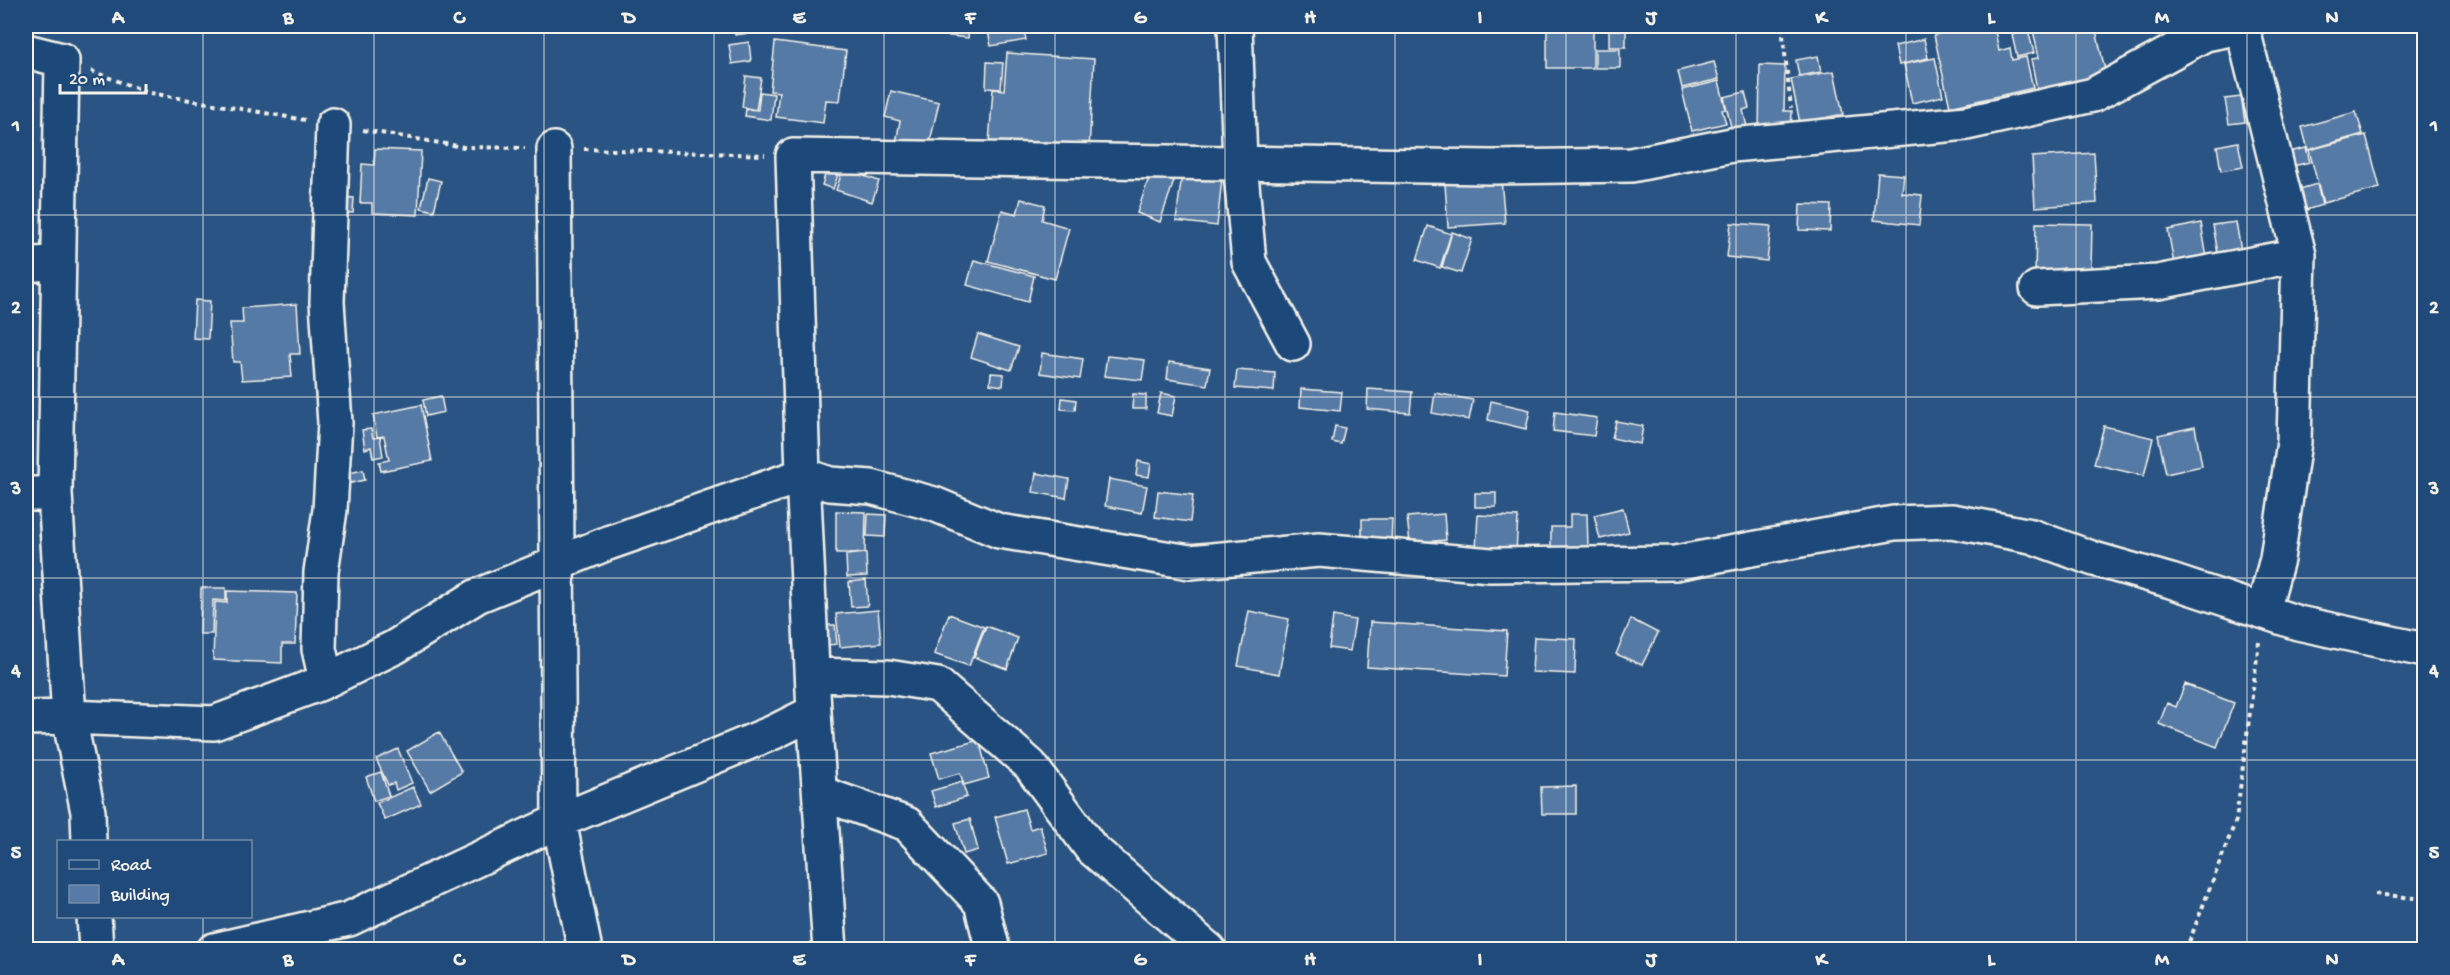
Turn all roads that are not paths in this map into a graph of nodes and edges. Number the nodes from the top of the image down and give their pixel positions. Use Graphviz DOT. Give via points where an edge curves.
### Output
graph roads {
  1 [pos="1235,26"];
  2 [pos="2243,26"];
  3 [pos="26,51"];
  4 [pos="333,125"];
  5 [pos="554,149"];
  6 [pos="1240,162"];
  7 [pos="2299,255"];
  8 [pos="58,262"];
  9 [pos="26,265"];
  10 [pos="2037,288"];
  11 [pos="1293,344"];
  12 [pos="803,475"];
  13 [pos="40,494"];
  14 [pos="559,563"];
  15 [pos="2262,611"];
  16 [pos="2424,650"];
  17 [pos="813,675"];
  18 [pos="326,680"];
  19 [pos="814,712"];
  20 [pos="69,717"];
  21 [pos="26,718"];
  22 [pos="820,793"];
  23 [pos="559,821"];
  24 [pos="89,840"];
  25 [pos="94,918"];
  26 [pos="827,948"];
  27 [pos="96,950"];
  28 [pos="214,950"];
  29 [pos="585,950"];
  30 [pos="993,950"];
  31 [pos="1209,950"];
  1 -- 6 [label="street"];
  2 -- 6 [label="street" via="2205,34 2093,95 1967,123 1732,146 1631,165 1491,167"];
  2 -- 7 [label="street"];
  3 -- 8 [label="street" via="62,60"];
  4 -- 18 [label="street" via="327,302 335,423 330,510 321,572 319,649"];
  5 -- 14 [label="street"];
  6 -- 11 [label="street" via="1249,262"];
  6 -- 12 [label="street" via="793,156"];
  7 -- 10 [label="street" via="2158,282"];
  7 -- 15 [label="street" via="2294,442 2277,559"];
  8 -- 9 [label="street"];
  8 -- 13 [label="street"];
  12 -- 14 [label="street"];
  12 -- 15 [label="street" via="934,504 999,531 1190,562 1319,550 1491,564 1675,563 1894,523 1952,521 2031,536"];
  12 -- 17 [label="street"];
  13 -- 20 [label="street"];
  14 -- 18 [label="street" via="477,596 394,647"];
  14 -- 23 [label="street"];
  15 -- 16 [label="street" via="2298,623"];
  17 -- 19 [label="street"];
  17 -- 31 [label="street" via="888,677 938,685 1030,765 1091,848"];
  18 -- 20 [label="street" via="214,723"];
  19 -- 22 [label="street"];
  19 -- 23 [label="street"];
  20 -- 21 [label="street"];
  20 -- 24 [label="street"];
  22 -- 26 [label="street"];
  22 -- 30 [label="street" via="907,824 981,903"];
  23 -- 28 [label="street" via="349,919"];
  23 -- 29 [label="street"];
  25 -- 27 [label="street"];
}
